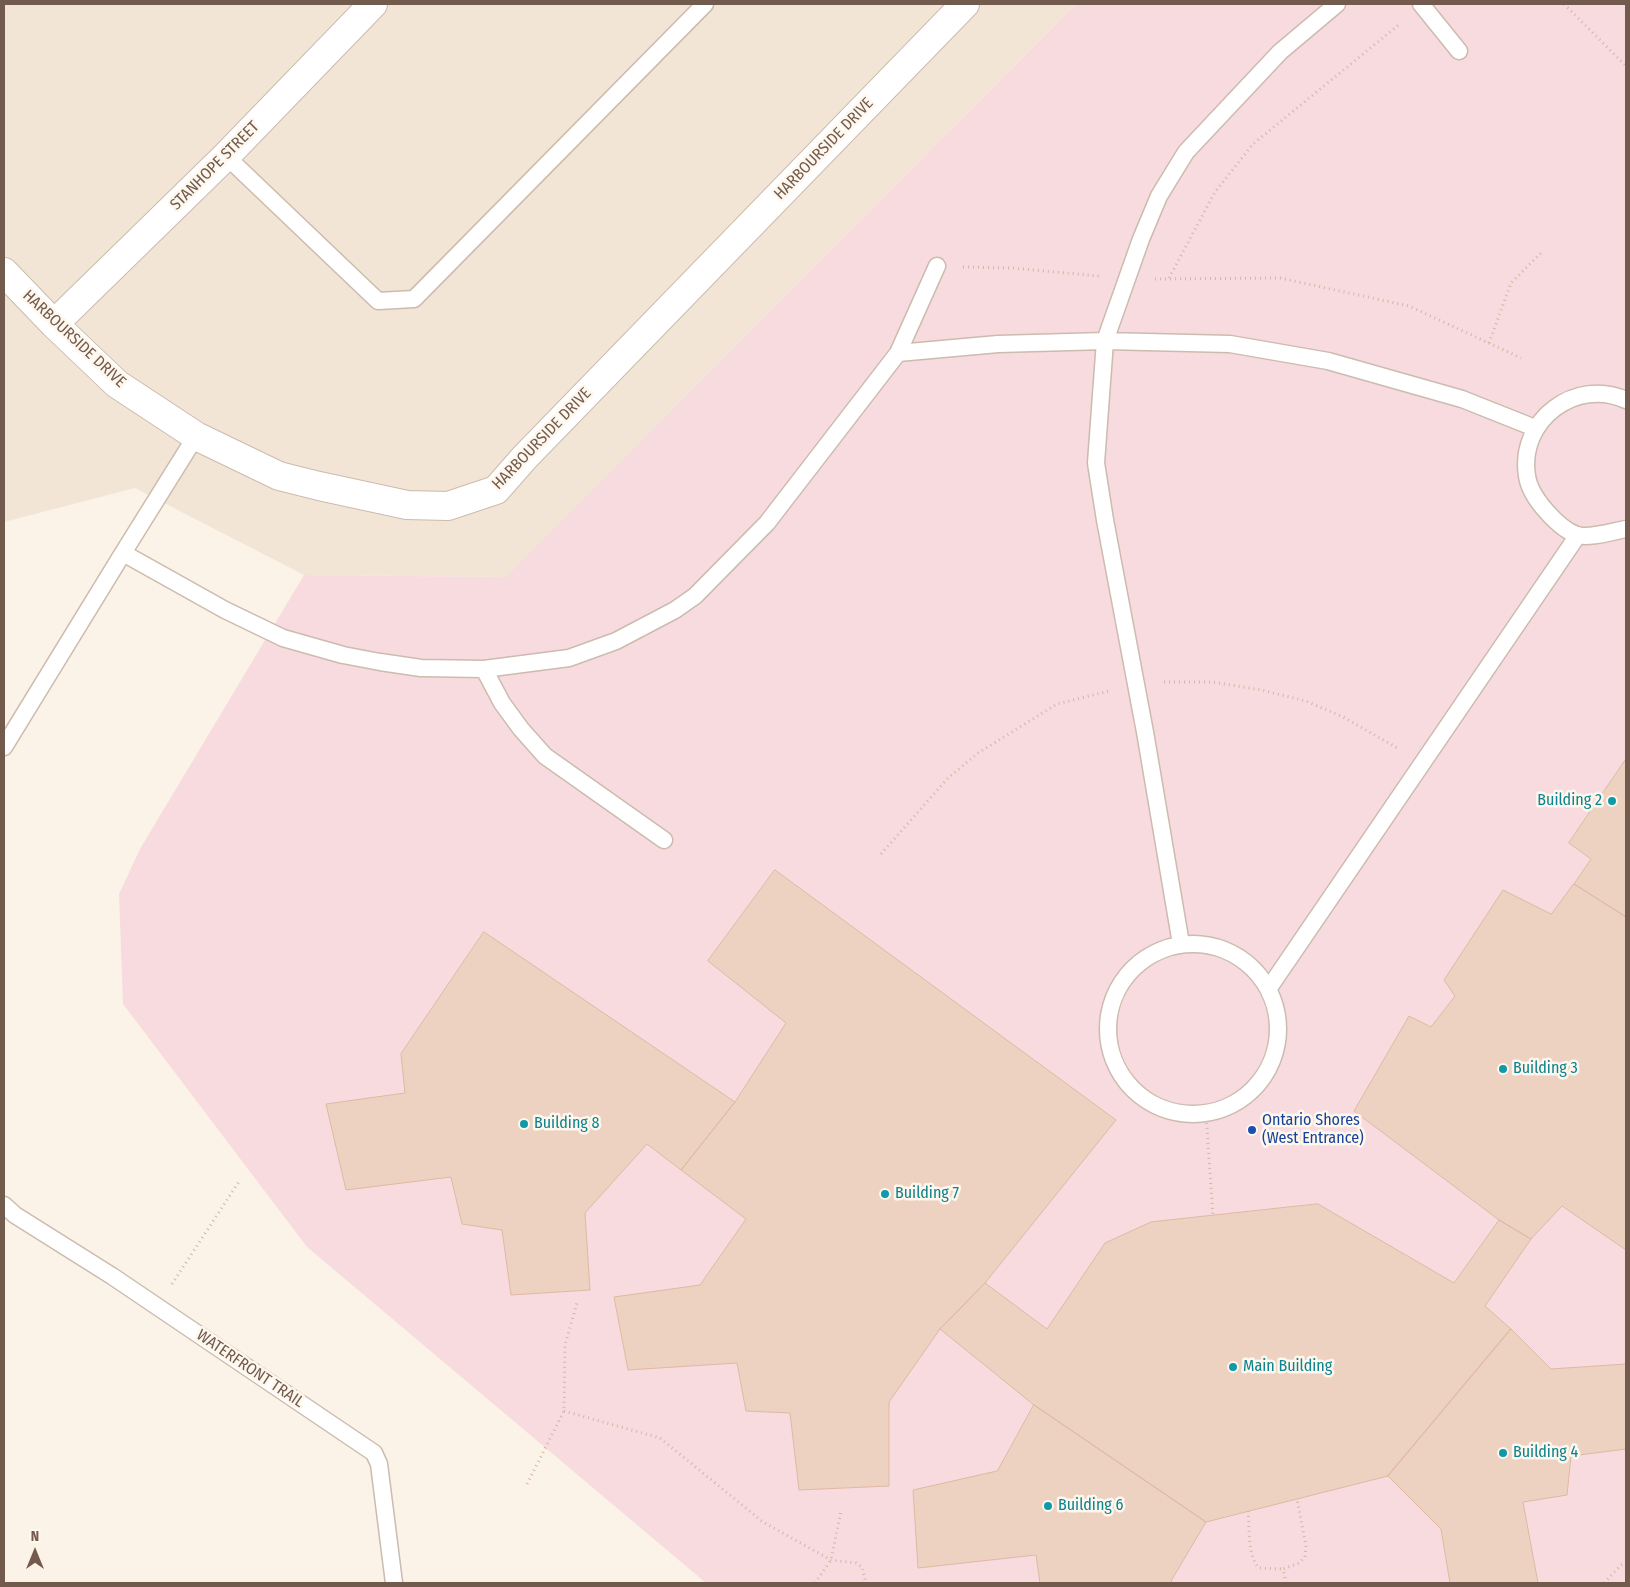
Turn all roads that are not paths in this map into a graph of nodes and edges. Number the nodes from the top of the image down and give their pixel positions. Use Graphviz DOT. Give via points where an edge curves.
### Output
graph roads {
  1 [pos="373,4"];
  2 [pos="705,4"];
  3 [pos="965,4"];
  4 [pos="1337,4"];
  5 [pos="1422,5"];
  6 [pos="1459,50"];
  7 [pos="226,156"];
  8 [pos="937,266"];
  9 [pos="4,272"];
  10 [pos="54,324"];
  11 [pos="1105,341"];
  12 [pos="898,353"];
  13 [pos="1626,400"];
  14 [pos="1536,428"];
  15 [pos="196,436"];
  16 [pos="1626,529"];
  17 [pos="1578,536"];
  18 [pos="123,553"];
  19 [pos="484,669"];
  20 [pos="4,747"];
  21 [pos="664,840"];
  22 [pos="1181,944"];
  23 [pos="1270,988"];
  24 [pos="9,1210"];
  25 [pos="394,1583"];
  1 -- 7 [label="street, STANHOPE STREET"];
  2 -- 7 [label="lane" via="414,299 378,302"];
  3 -- 15 [label="street, HARBOURSIDE DRIVE" via="496,490 448,506 407,505 279,476"];
  4 -- 11 [label="lane" via="1280,52 1186,152 1159,196"];
  5 -- 6 [label="lane"];
  7 -- 10 [label="street, STANHOPE STREET"];
  8 -- 12 [label="lane"];
  9 -- 10 [label="street, HARBOURSIDE DRIVE"];
  10 -- 15 [label="street, HARBOURSIDE DRIVE" via="117,384"];
  11 -- 12 [label="lane" via="998,344"];
  11 -- 14 [label="lane" via="1230,344 1328,361 1462,399"];
  11 -- 22 [label="lane" via="1096,463"];
  12 -- 19 [label="lane" via="767,523 694,596 675,610 616,641 569,658"];
  13 -- 14 [label="lane" via="1615,395 1591,393 1578,396 1556,406"];
  14 -- 17 [label="lane" via="1527,451 1527,476 1536,499 1558,523"];
  15 -- 18 [label="lane"];
  16 -- 17 [label="lane"];
  17 -- 23 [label="lane"];
  18 -- 19 [label="lane" via="283,638 380,662 421,668"];
  18 -- 20 [label="lane"];
  19 -- 21 [label="lane" via="502,703 545,756"];
  22 -- 23 [label="lane" via="1202,944 1230,953 1255,970"];
  22 -- 23 [label="lane" via="1164,948 1139,963 1119,985 1110,1007 1107,1037 1114,1063 1131,1088 1149,1103 1177,1113 1206,1114 1230,1106 1254,1089 1271,1064 1276,1048 1278,1017"];
  24 -- 25 [label="lane, WATERFRONT TRAIL" via="374,1453 379,1464"];
}
